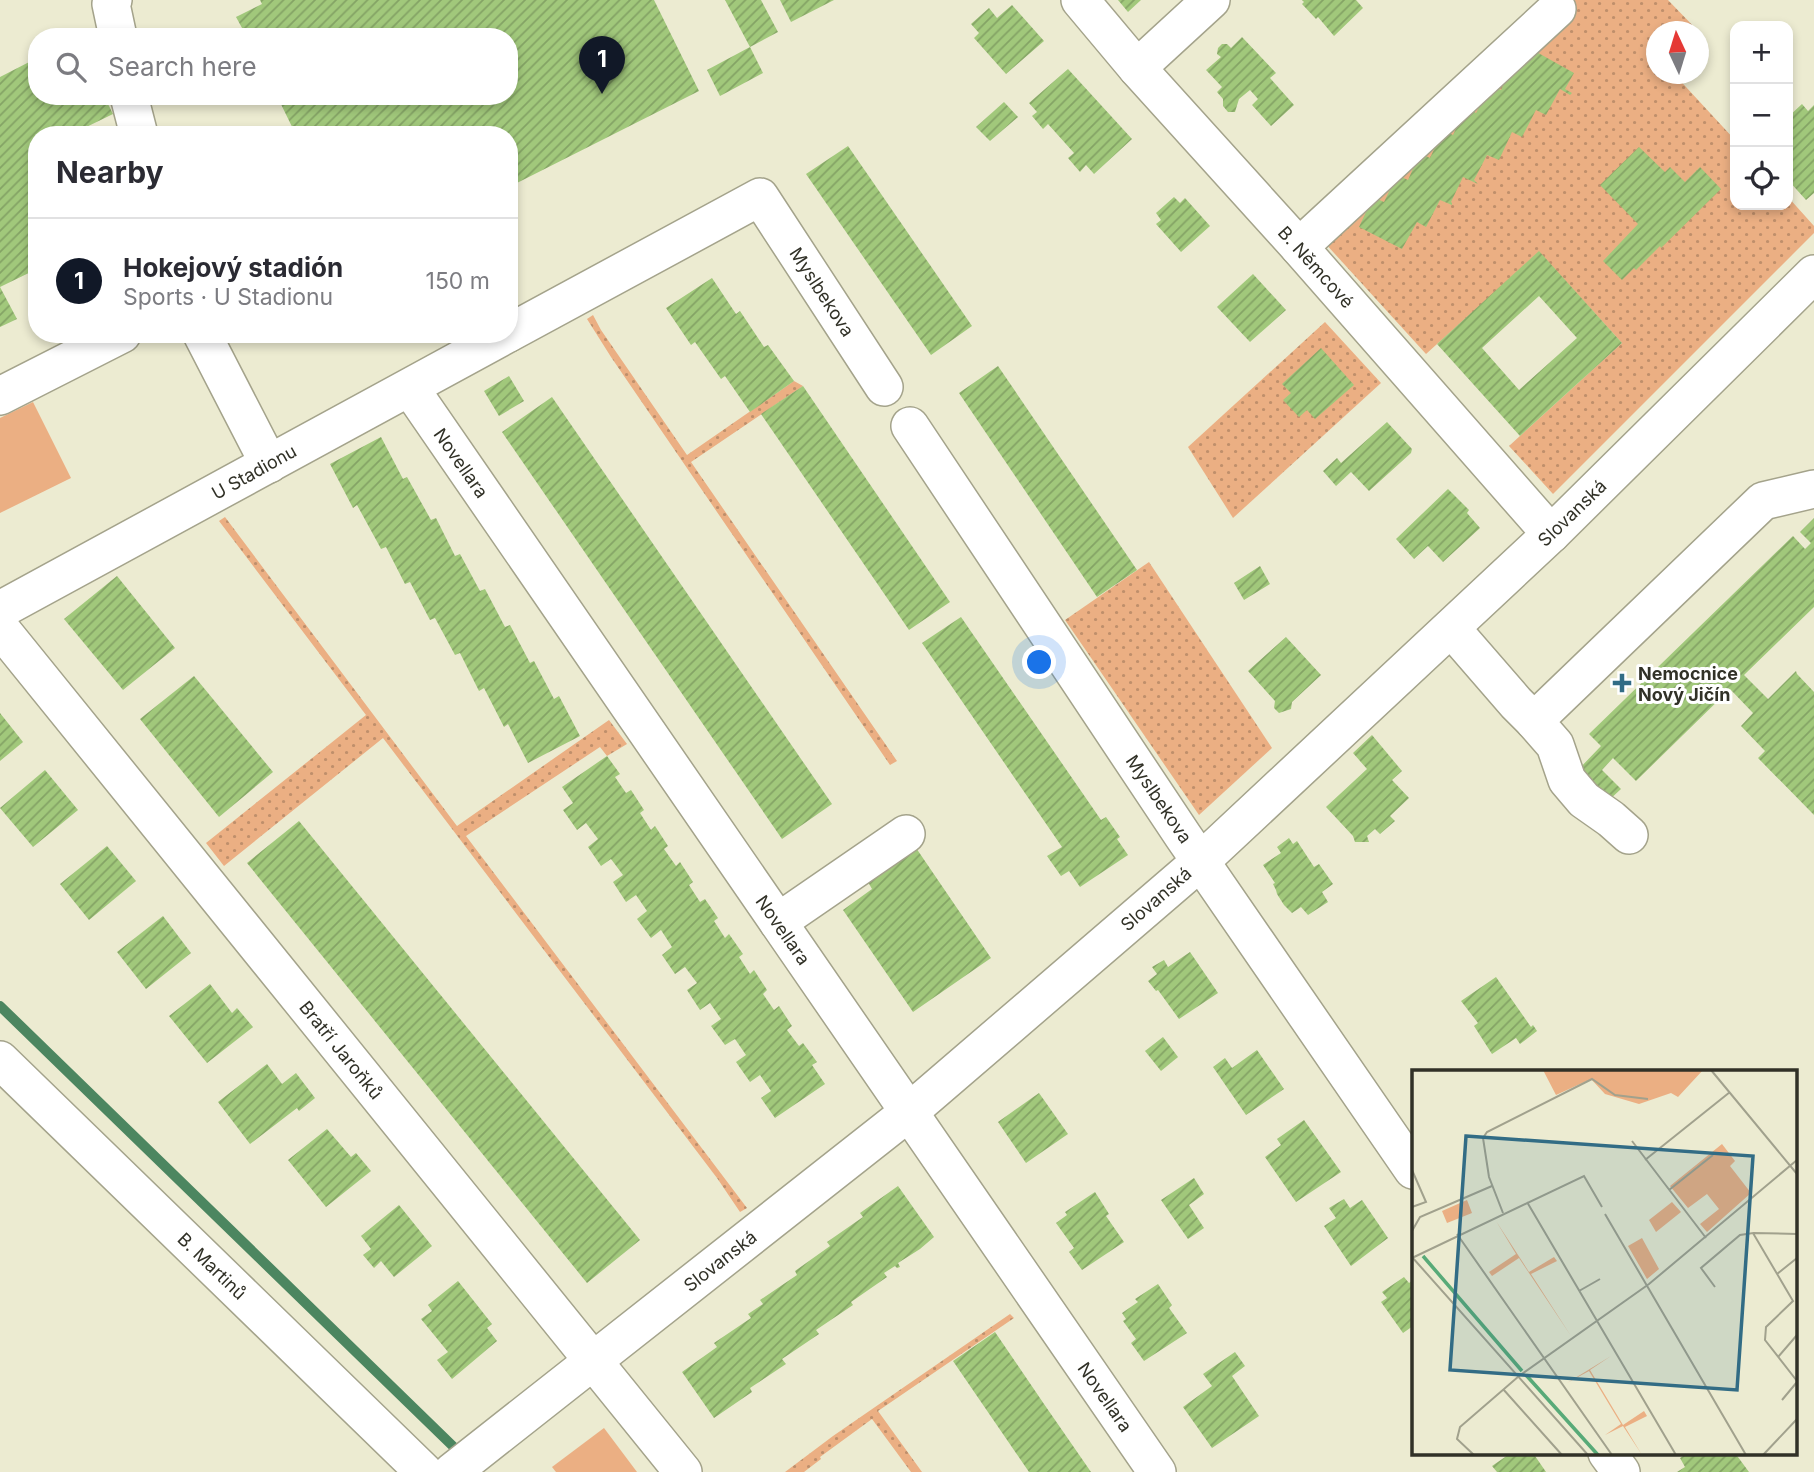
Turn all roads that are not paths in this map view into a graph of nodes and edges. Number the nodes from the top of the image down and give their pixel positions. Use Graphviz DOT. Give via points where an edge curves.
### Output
graph roads {
  1 [pos="113,0"];
  2 [pos="1080,0"];
  3 [pos="1211,0"];
  4 [pos="1557,9"];
  5 [pos="116,28"];
  6 [pos="1138,68"];
  7 [pos="131,105"];
  8 [pos="137,126"];
  9 [pos="760,197"];
  10 [pos="1299,247"];
  11 [pos="1814,274"];
  12 [pos="518,329"];
  13 [pos="104,343"];
  14 [pos="207,343"];
  15 [pos="492,343"];
  16 [pos="884,387"];
  17 [pos="410,388"];
  18 [pos="0,396"];
  19 [pos="910,426"];
  20 [pos="269,464"];
  21 [pos="1814,489"];
  22 [pos="1551,534"];
  23 [pos="0,610"];
  24 [pos="0,628"];
  25 [pos="1451,628"];
  26 [pos="1534,721"];
  27 [pos="906,834"];
  28 [pos="1629,835"];
  29 [pos="1201,861"];
  30 [pos="778,922"];
  31 [pos="0,1060"];
  32 [pos="909,1112"];
  33 [pos="1412,1169"];
  34 [pos="593,1362"];
  35 [pos="1608,1454"];
  36 [pos="424,1472"];
  37 [pos="452,1472"];
  38 [pos="683,1472"];
  39 [pos="1157,1472"];
  40 [pos="1620,1472"];
  1 -- 5 [label="street"];
  2 -- 6 [label="street, B. Němcové"];
  3 -- 6 [label="street"];
  4 -- 10 [label="street"];
  6 -- 10 [label="street, B. Němcové"];
  7 -- 8 [label="street"];
  9 -- 12 [label="street, U Stadionu"];
  9 -- 16 [label="street, Myslbekova"];
  10 -- 22 [label="street, B. Němcové"];
  11 -- 22 [label="street, Slovanská"];
  13 -- 18 [label="street"];
  14 -- 20 [label="street"];
  15 -- 17 [label="street, U Stadionu"];
  17 -- 20 [label="street, U Stadionu"];
  17 -- 30 [label="street, Novellara"];
  19 -- 29 [label="street, Myslbekova"];
  20 -- 23 [label="street, U Stadionu"];
  21 -- 26 [label="street" via="1763,500"];
  22 -- 25 [label="street, Slovanská"];
  24 -- 34 [label="street, Bratří Jaroňků"];
  25 -- 26 [label="street"];
  25 -- 29 [label="street, Slovanská" via="1354,735"];
  26 -- 28 [label="street" via="1555,745 1567,780 1584,800"];
  27 -- 30 [label="street"];
  29 -- 32 [label="street, Slovanská"];
  29 -- 33 [label="street, Myslbekova"];
  30 -- 32 [label="street, Novellara"];
  31 -- 36 [label="street, B. Martinů"];
  32 -- 34 [label="street, Slovanská"];
  32 -- 39 [label="street, Novellara"];
  34 -- 37 [label="street, Slovanská"];
  34 -- 38 [label="street, Bratří Jaroňků"];
  35 -- 40 [label="street"];
}
